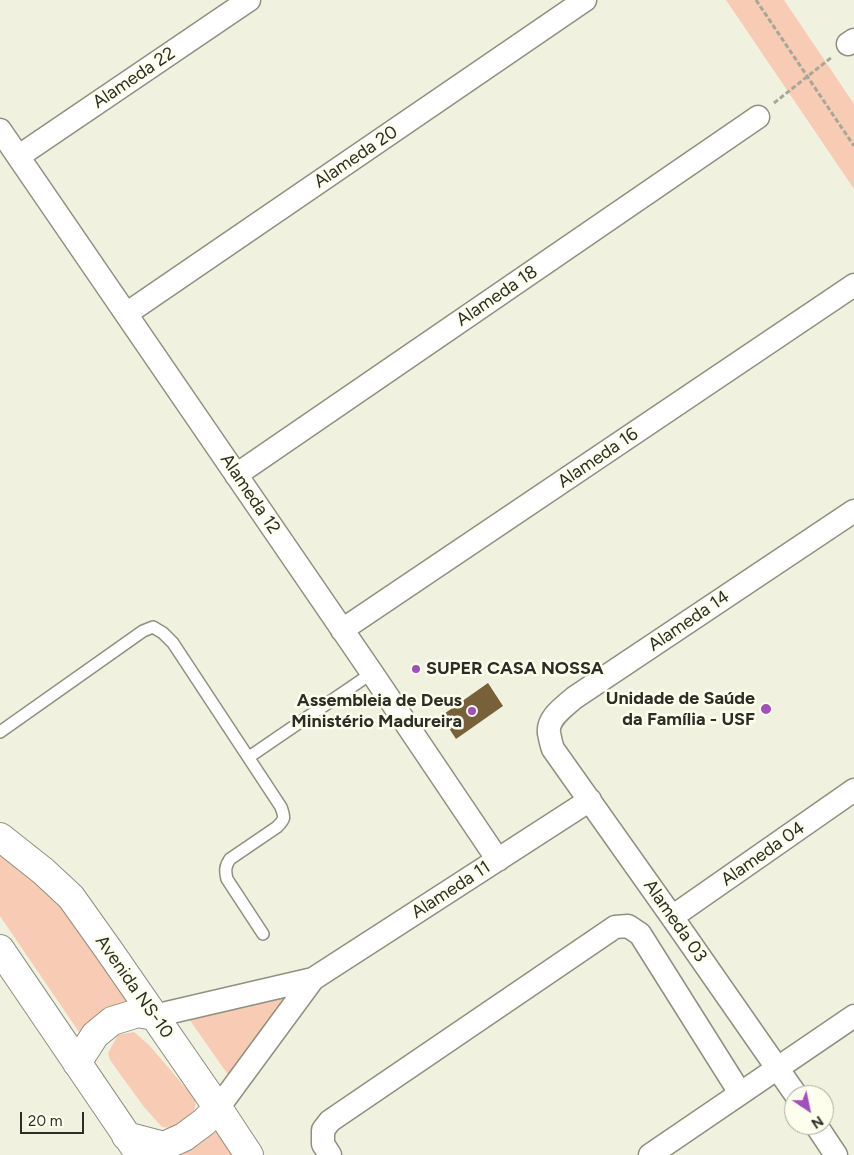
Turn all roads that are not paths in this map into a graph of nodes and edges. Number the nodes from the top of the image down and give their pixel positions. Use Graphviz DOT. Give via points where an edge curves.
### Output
graph roads {
  1 [pos="249,0"];
  2 [pos="586,0"];
  3 [pos="758,116"];
  4 [pos="0,130"];
  5 [pos="19,156"];
  6 [pos="854,285"];
  7 [pos="126,314"];
  8 [pos="236,474"];
  9 [pos="854,511"];
  10 [pos="342,630"];
  11 [pos="372,672"];
  12 [pos="0,732"];
  13 [pos="553,749"];
  14 [pos="249,757"];
  15 [pos="854,790"];
  16 [pos="590,800"];
  17 [pos="0,837"];
  18 [pos="498,860"];
  19 [pos="672,917"];
  20 [pos="264,934"];
  21 [pos="0,949"];
  22 [pos="312,979"];
  23 [pos="154,1016"];
  24 [pos="854,1016"];
  25 [pos="77,1063"];
  26 [pos="777,1068"];
  27 [pos="789,1085"];
  28 [pos="740,1093"];
  29 [pos="218,1108"];
  30 [pos="823,1135"];
  31 [pos="133,1145"];
  32 [pos="249,1155"];
  33 [pos="330,1155"];
  34 [pos="650,1155"];
  35 [pos="836,1155"];
  1 -- 5 [label="street, Alameda 22"];
  2 -- 7 [label="street, Alameda 20"];
  3 -- 8 [label="street, Alameda 18"];
  4 -- 5 [label="street, Alameda 12"];
  5 -- 7 [label="street, Alameda 12"];
  6 -- 10 [label="street, Alameda 16"];
  7 -- 8 [label="street, Alameda 12"];
  8 -- 10 [label="street, Alameda 12"];
  9 -- 13 [label="street, Alameda 14" via="574,698 552,721 548,731"];
  10 -- 11 [label="street, Alameda 12"];
  11 -- 14 [label="lane"];
  11 -- 18 [label="street, Alameda 12"];
  12 -- 14 [label="lane" via="132,638 153,627 173,643"];
  13 -- 16 [label="street, Alameda 03"];
  14 -- 20 [label="lane" via="281,807 283,821 230,859 225,872 226,879"];
  15 -- 19 [label="street, Alameda 04"];
  16 -- 18 [label="street, Alameda 11"];
  16 -- 19 [label="street, Alameda 03"];
  17 -- 23 [label="street, Avenida NS-10" via="71,897"];
  18 -- 22 [label="street, Alameda 11"];
  19 -- 26 [label="street, Alameda 03"];
  21 -- 25 [label="street"];
  22 -- 23 [label="street, Alameda 11"];
  22 -- 29 [label="street, Alameda 11"];
  23 -- 25 [label="street" via="138,1013 112,1021 94,1035"];
  23 -- 29 [label="street, Avenida NS-10"];
  24 -- 26 [label="street"];
  25 -- 31 [label="street"];
  26 -- 27 [label="street, Alameda 03"];
  26 -- 28 [label="street"];
  28 -- 33 [label="street" via="640,934 628,926 615,927 330,1121 323,1130 323,1144"];
  28 -- 34 [label="street"];
  29 -- 31 [label="street" via="184,1137 164,1146"];
  29 -- 32 [label="street, Avenida NS-10"];
  30 -- 35 [label="street"];
}
